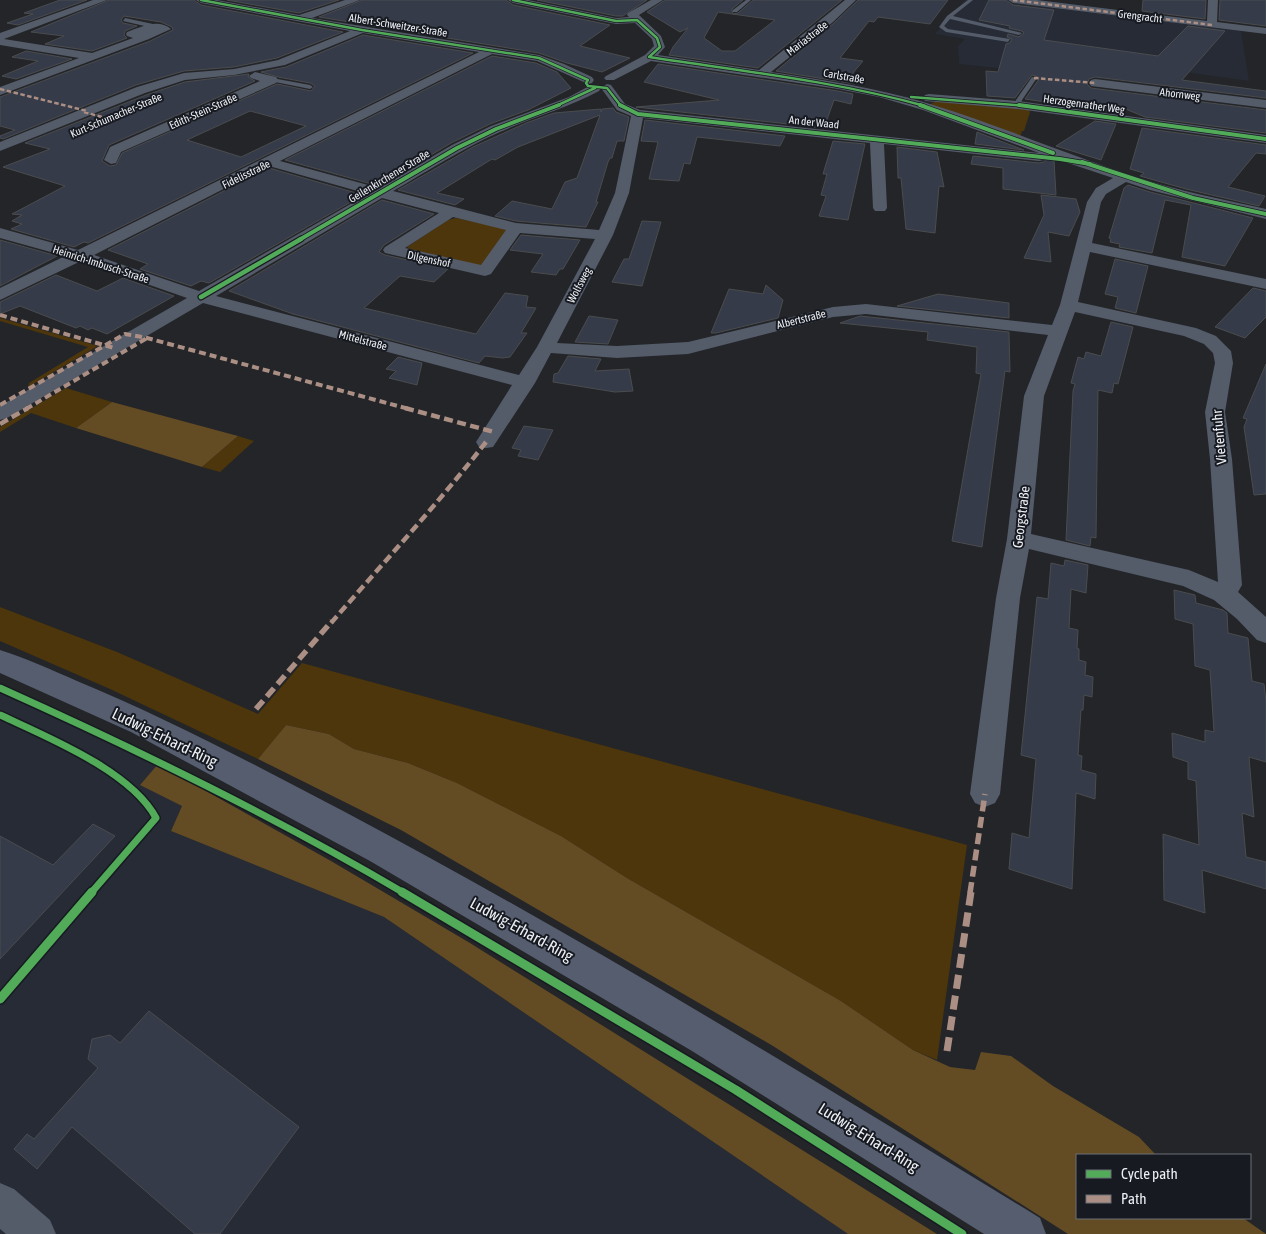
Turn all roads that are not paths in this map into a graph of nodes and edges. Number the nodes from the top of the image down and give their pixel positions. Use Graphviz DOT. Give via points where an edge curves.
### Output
graph roads {
  1 [pos="102,0"];
  2 [pos="202,0"];
  3 [pos="355,0"];
  4 [pos="513,0"];
  5 [pos="658,0"];
  6 [pos="749,0"];
  7 [pos="851,0"];
  8 [pos="971,0"];
  9 [pos="1013,0"];
  10 [pos="1213,0"];
  11 [pos="735,11"];
  12 [pos="949,17"];
  13 [pos="299,19"];
  14 [pos="125,20"];
  15 [pos="637,20"];
  16 [pos="1212,25"];
  17 [pos="153,26"];
  18 [pos="362,30"];
  19 [pos="1266,31"];
  20 [pos="1019,33"];
  21 [pos="0,36"];
  22 [pos="1008,40"];
  23 [pos="0,42"];
  24 [pos="491,50"];
  25 [pos="91,56"];
  26 [pos="649,57"];
  27 [pos="239,72"];
  28 [pos="761,74"];
  29 [pos="1034,78"];
  30 [pos="272,80"];
  31 [pos="1095,83"];
  32 [pos="600,84"];
  33 [pos="310,87"];
  34 [pos="0,91"];
  35 [pos="899,98"];
  36 [pos="153,100"];
  37 [pos="572,100"];
  38 [pos="1266,104"];
  39 [pos="1018,106"];
  40 [pos="622,107"];
  41 [pos="638,114"];
  42 [pos="118,115"];
  43 [pos="86,128"];
  44 [pos="877,139"];
  45 [pos="1036,139"];
  46 [pos="1266,139"];
  47 [pos="0,147"];
  48 [pos="988,151"];
  49 [pos="111,160"];
  50 [pos="270,162"];
  51 [pos="1090,164"];
  52 [pos="1124,176"];
  53 [pos="381,193"];
  54 [pos="880,208"];
  55 [pos="451,212"];
  56 [pos="1266,214"];
  57 [pos="516,228"];
  58 [pos="0,233"];
  59 [pos="605,235"];
  60 [pos="1084,246"];
  61 [pos="82,256"];
  62 [pos="1266,284"];
  63 [pos="0,296"];
  64 [pos="201,297"];
  65 [pos="1069,305"];
  66 [pos="1058,331"];
  67 [pos="546,347"];
  68 [pos="525,383"];
  69 [pos="0,414"];
  70 [pos="486,442"];
  71 [pos="1019,539"];
  72 [pos="1223,594"];
  73 [pos="1266,633"];
  74 [pos="0,661"];
  75 [pos="985,794"];
  76 [pos="0,1204"];
  77 [pos="36,1234"];
  78 [pos="1024,1234"];
  1 -- 21 [label="street"];
  2 -- 13 [label="street, Albert-Schweitzer-Straße"];
  3 -- 13 [label="street"];
  4 -- 15 [label="street" via="616,21"];
  5 -- 15 [label="street" via="632,15"];
  6 -- 11 [label="lane"];
  7 -- 28 [label="street, Mariastraße"];
  8 -- 12 [label="lane"];
  9 -- 16 [label="street, Grengracht"];
  10 -- 16 [label="street"];
  12 -- 20 [label="lane"];
  12 -- 22 [label="lane" via="941,26 946,30"];
  13 -- 18 [label="street, Albert-Schweitzer-Straße"];
  14 -- 17 [label="lane"];
  15 -- 26 [label="street" via="659,42 660,47"];
  16 -- 19 [label="street, Grengracht"];
  17 -- 25 [label="street" via="166,29"];
  18 -- 24 [label="street, Albert-Schweitzer-Straße"];
  18 -- 27 [label="street, Kurt-Schumacher-Straße" via="295,59"];
  23 -- 25 [label="street"];
  24 -- 32 [label="street, Albert-Schweitzer-Straße" via="539,58"];
  24 -- 50 [label="street, Fidelisstraße"];
  25 -- 34 [label="street"];
  26 -- 28 [label="street, Carlstraße"];
  26 -- 32 [label="street, Geilenkirchener Straße"];
  27 -- 30 [label="street, Edith-Stein-Straße"];
  27 -- 36 [label="street, Kurt-Schumacher-Straße"];
  27 -- 47 [label="street, Kurt-Schumacher-Straße" via="184,77 141,90"];
  28 -- 35 [label="street, Carlstraße"];
  29 -- 39 [label="lane"];
  30 -- 33 [label="lane"];
  30 -- 49 [label="street, Edith-Stein-Straße" via="115,150"];
  31 -- 38 [label="street, Ahornweg"];
  32 -- 37 [label="street, Geilenkirchener Straße"];
  32 -- 40 [label="street"];
  35 -- 39 [label="street, Herzogenrather Weg" via="910,96"];
  35 -- 45 [label="street, Carlstraße"];
  37 -- 40 [label="street"];
  37 -- 53 [label="street, Geilenkirchener Straße" via="496,129"];
  39 -- 46 [label="street, Herzogenrather Weg" via="1047,114"];
  40 -- 41 [label="street, An der Waad"];
  41 -- 44 [label="street, An der Waad"];
  41 -- 59 [label="street, Wolfsweg" via="622,193"];
  42 -- 43 [label="street, Kurt-Schumacher-Straße"];
  44 -- 48 [label="street, An der Waad"];
  44 -- 54 [label="street"];
  45 -- 48 [label="street, An der Waad" via="1027,148 1015,151"];
  45 -- 51 [label="street, Carlstraße"];
  48 -- 51 [label="street, An der Waad"];
  50 -- 53 [label="street"];
  50 -- 61 [label="street, Fidelisstraße"];
  51 -- 52 [label="street, Carlstraße"];
  52 -- 56 [label="street, Carlstraße" via="1193,198"];
  52 -- 60 [label="street, Georgstraße" via="1102,191 1094,202"];
  53 -- 55 [label="street"];
  53 -- 64 [label="street, Geilenkirchener Straße"];
  55 -- 57 [label="street"];
  55 -- 57 [label="street, Dilgenshof" via="392,250 485,271"];
  57 -- 59 [label="street"];
  58 -- 61 [label="street, Heinrich-Imbusch-Straße"];
  59 -- 67 [label="street, Wolfsweg"];
  60 -- 62 [label="street"];
  60 -- 65 [label="street, Georgstraße"];
  61 -- 63 [label="street, Fidelisstraße"];
  61 -- 64 [label="street, Heinrich-Imbusch-Straße"];
  64 -- 68 [label="street, Mittelstraße"];
  64 -- 69 [label="street, Geilenkirchener Straße"];
  65 -- 66 [label="street, Georgstraße"];
  65 -- 72 [label="street, Vietenfuhr" via="1190,332 1210,340 1222,351 1224,363 1215,412 1230,585"];
  66 -- 67 [label="street, Albertstraße" via="866,309 834,312 688,348 628,353"];
  66 -- 71 [label="street, Georgstraße" via="1034,396"];
  67 -- 68 [label="street, Wolfsweg"];
  68 -- 70 [label="street, Wolfsweg"];
  71 -- 72 [label="street" via="1189,579"];
  71 -- 75 [label="street, Georgstraße" via="1008,598"];
  72 -- 73 [label="street"];
  74 -- 78 [label="main road, Ludwig-Erhard-Ring" via="159,732 328,821 588,966"];
  76 -- 77 [label="street"];
}
